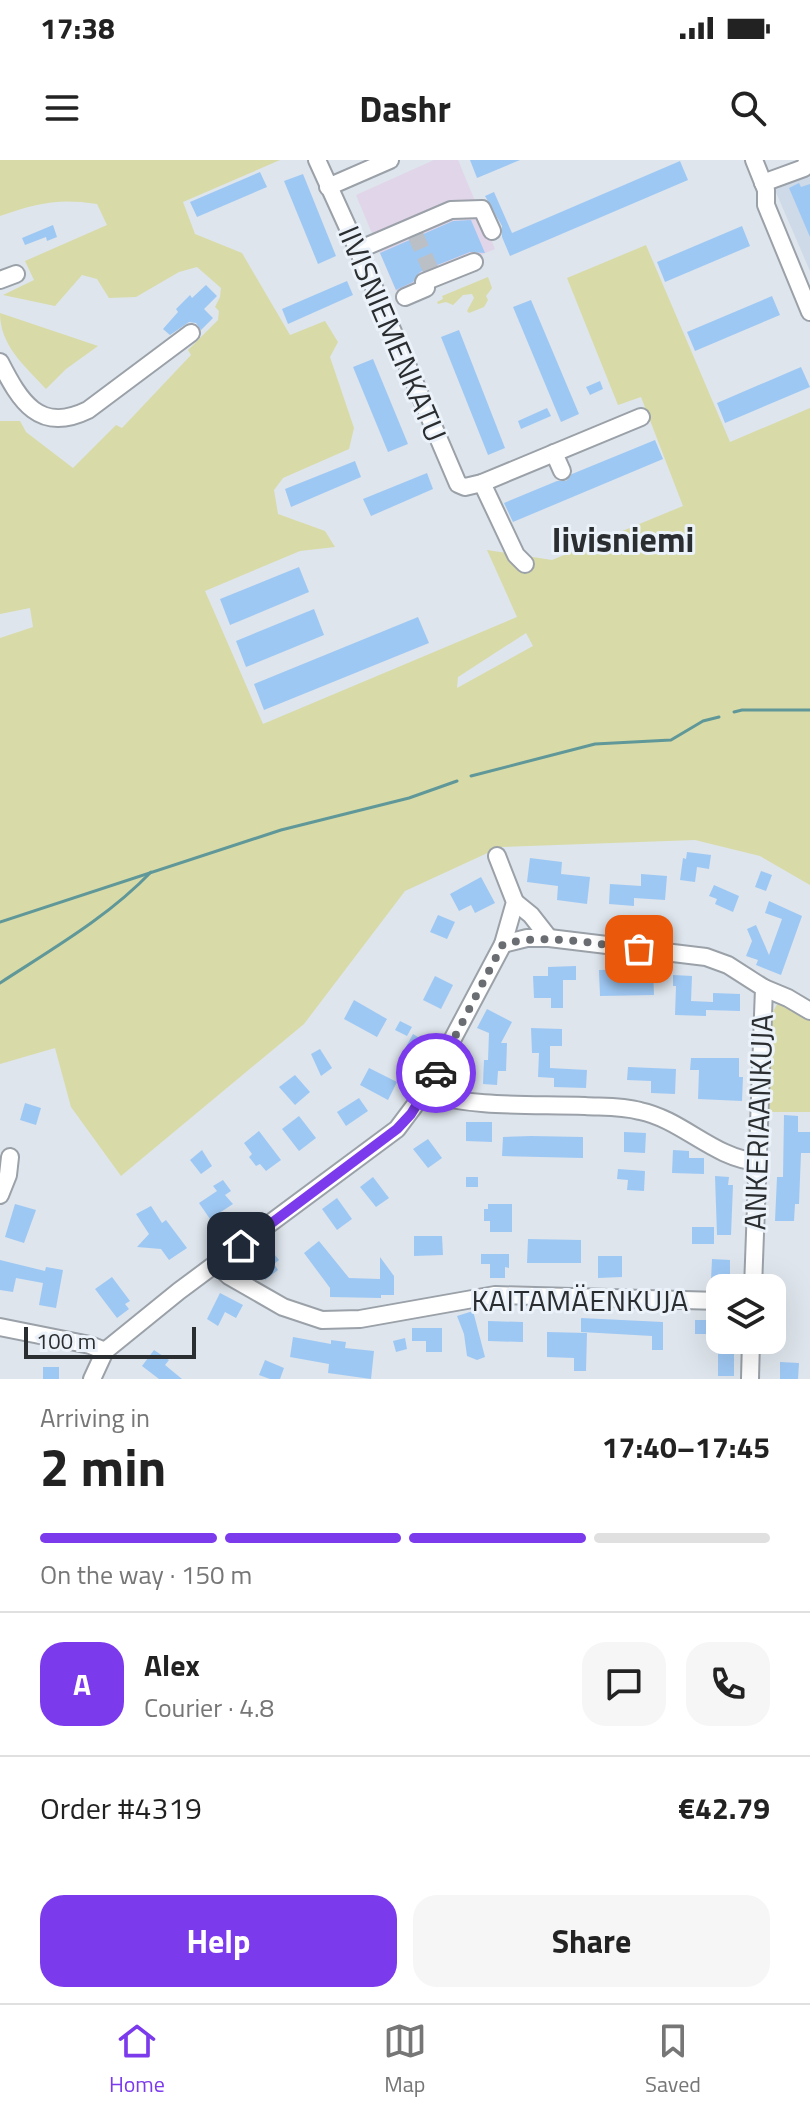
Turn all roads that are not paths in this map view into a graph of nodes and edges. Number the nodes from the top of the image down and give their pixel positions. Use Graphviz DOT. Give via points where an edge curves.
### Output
graph roads {
  1 [pos="317,160"];
  2 [pos="390,160"];
  3 [pos="754,160"];
  4 [pos="808,160"];
  5 [pos="763,183"];
  6 [pos="328,187"];
  7 [pos="492,231"];
  8 [pos="358,250"];
  9 [pos="474,262"];
  10 [pos="405,297"];
  11 [pos="810,312"];
  12 [pos="191,333"];
  13 [pos="0,362"];
  14 [pos="641,417"];
  15 [pos="554,453"];
  16 [pos="562,471"];
  17 [pos="482,483"];
  18 [pos="525,564"];
  19 [pos="497,856"];
  20 [pos="515,902"];
  21 [pos="549,938"];
  22 [pos="503,944"];
  23 [pos="764,988"];
  24 [pos="810,1011"];
  25 [pos="424,1093"];
  26 [pos="10,1157"];
  27 [pos="758,1162"];
  28 [pos="0,1195"];
  29 [pos="216,1264"];
  30 [pos="754,1274"];
  31 [pos="706,1301"];
  32 [pos="0,1327"];
  33 [pos="105,1351"];
  34 [pos="751,1354"];
  35 [pos="92,1379"];
  36 [pos="750,1379"];
  1 -- 6 [label="street, IIVISNIEMENKATU"];
  2 -- 6 [label="street"];
  3 -- 5 [label="street"];
  4 -- 5 [label="street" via="804,168"];
  5 -- 11 [label="street" via="766,205"];
  6 -- 8 [label="street, IIVISNIEMENKATU"];
  7 -- 8 [label="street" via="482,209 451,210 413,231"];
  8 -- 17 [label="street, IIVISNIEMENKATU" via="453,477 465,487"];
  9 -- 10 [label="street" via="433,277 424,282 426,288"];
  12 -- 13 [label="street" via="74,416 54,418 35,411 19,399"];
  14 -- 15 [label="street"];
  15 -- 16 [label="street"];
  15 -- 17 [label="street"];
  17 -- 18 [label="street"];
  19 -- 20 [label="street"];
  20 -- 21 [label="street"];
  20 -- 22 [label="street"];
  21 -- 22 [label="street, ANKERIAANKUJA"];
  21 -- 23 [label="street, ANKERIAANKUJA" via="706,957"];
  22 -- 25 [label="street"];
  23 -- 24 [label="street"];
  23 -- 27 [label="street, ANKERIAANKUJA"];
  25 -- 27 [label="street" via="499,1104 637,1110 660,1117 727,1155"];
  25 -- 29 [label="street" via="397,1129"];
  26 -- 28 [label="street"];
  27 -- 30 [label="street, ANKERIAANKUJA"];
  29 -- 31 [label="street, KAITAMÄENKUJA" via="283,1307 337,1322 495,1295"];
  29 -- 33 [label="street"];
  32 -- 33 [label="street"];
  33 -- 35 [label="street"];
  34 -- 36 [label="street"];
}
